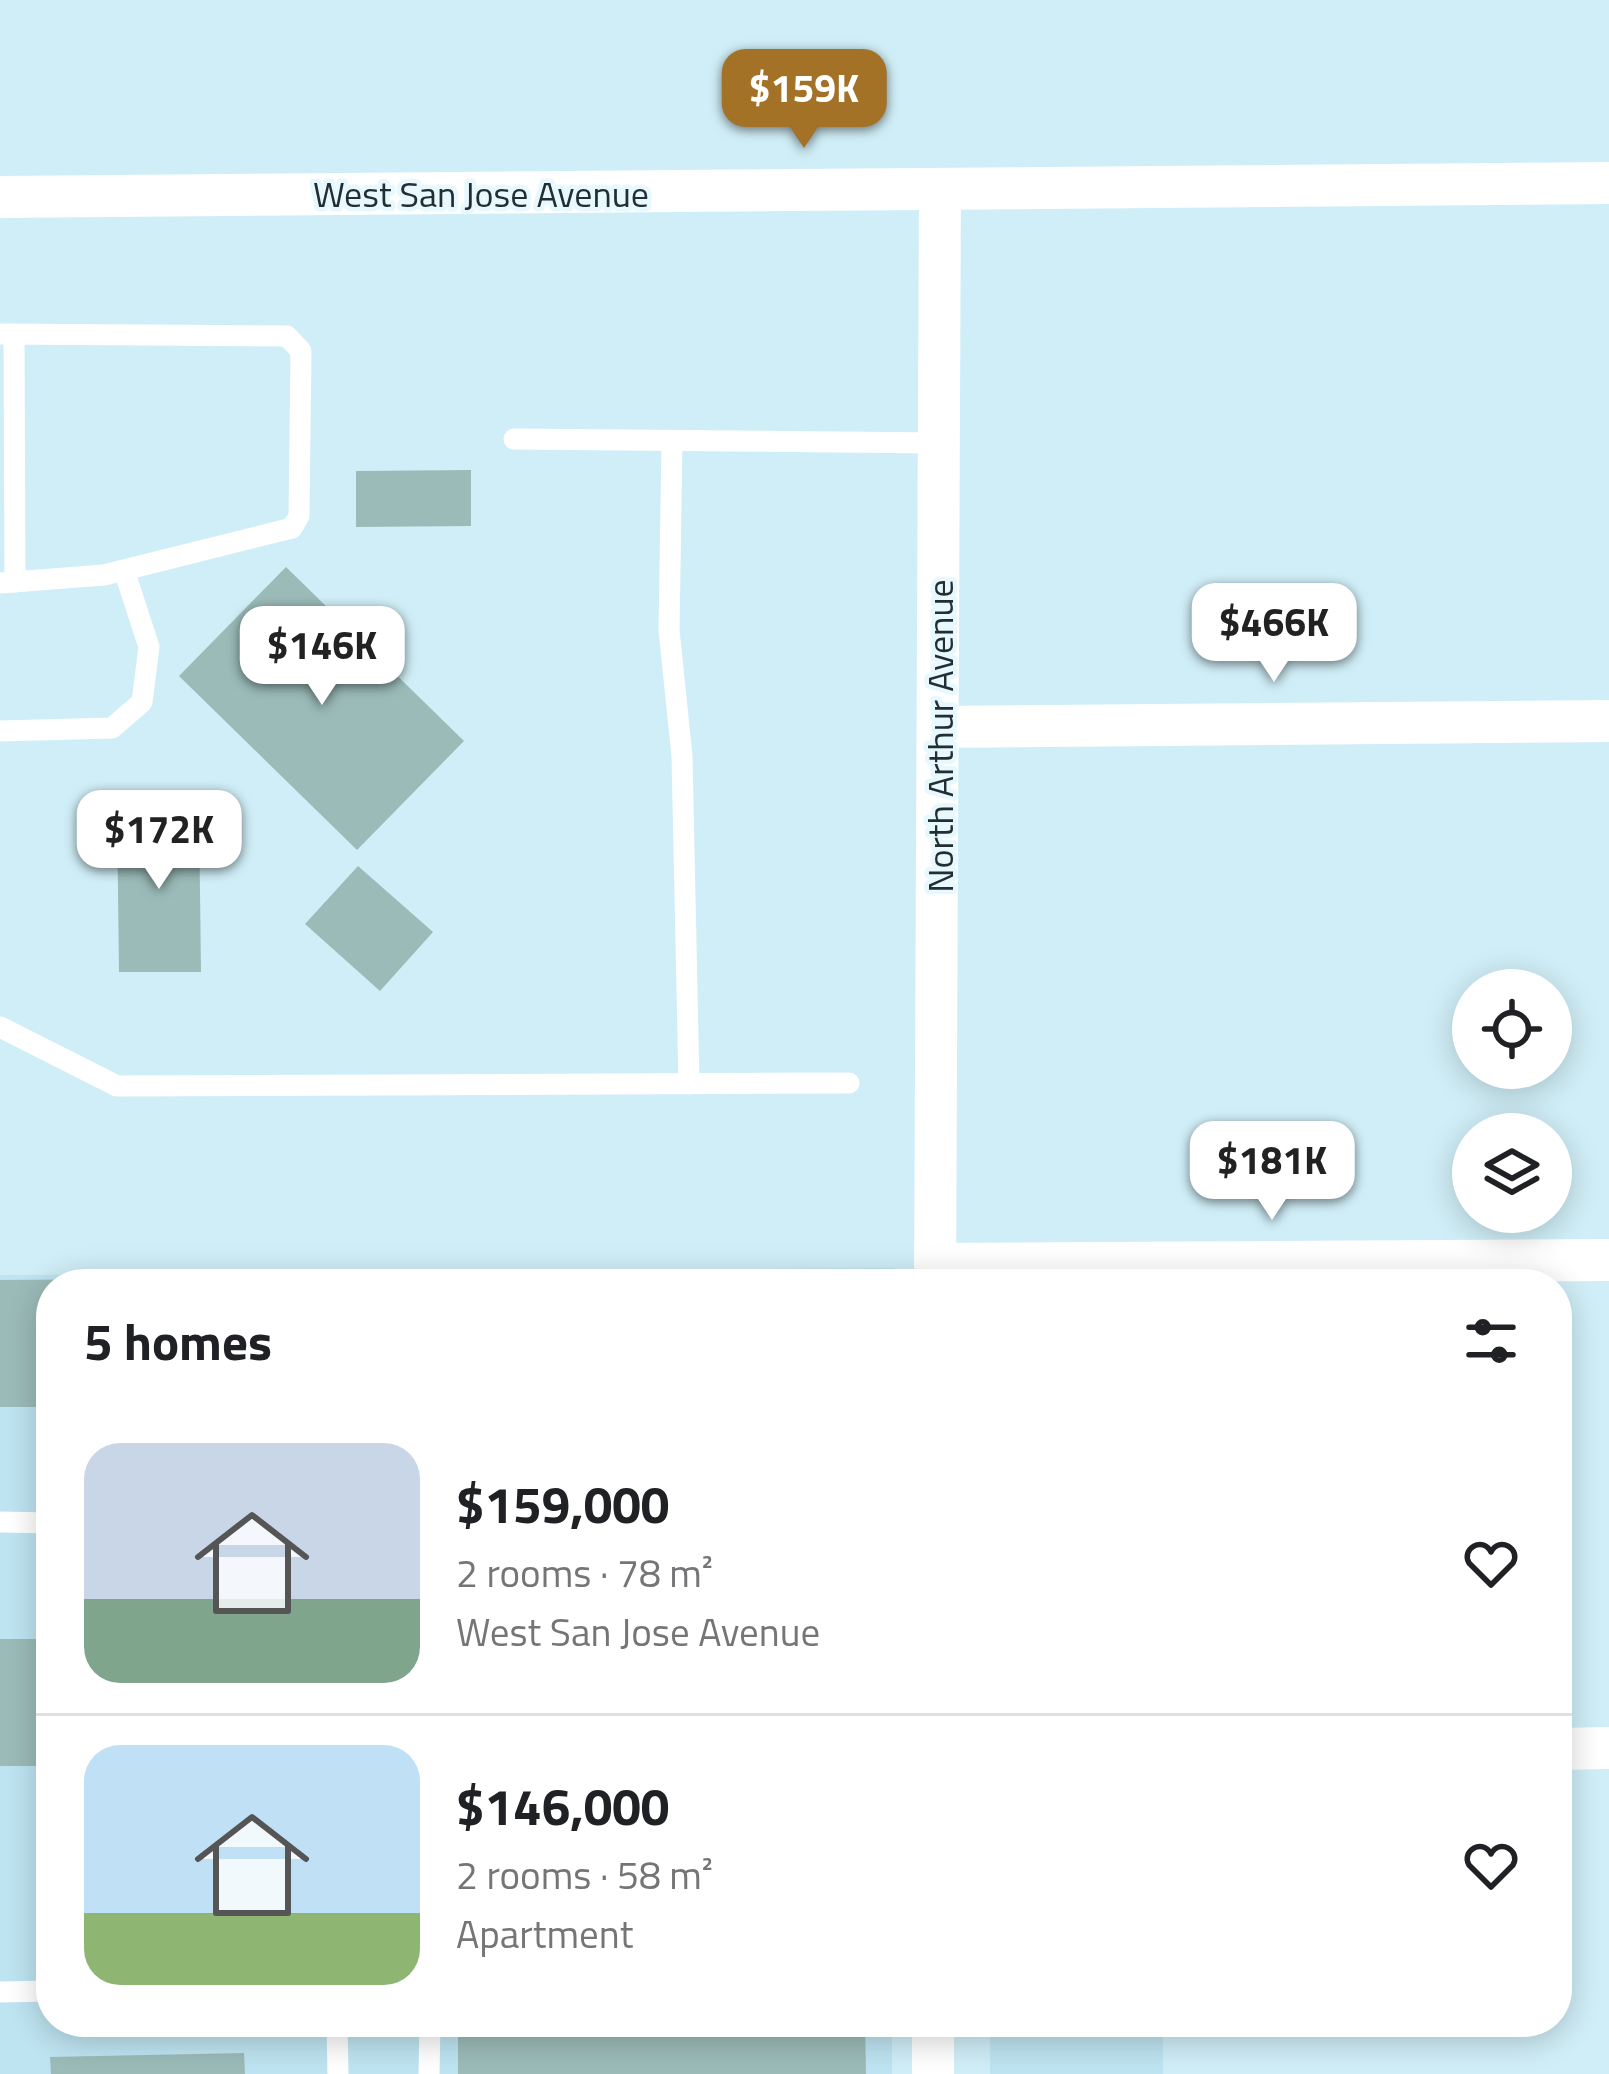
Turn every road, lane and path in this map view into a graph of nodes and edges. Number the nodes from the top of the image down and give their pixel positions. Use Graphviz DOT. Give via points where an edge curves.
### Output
graph roads {
  1 [pos="1609,183"];
  2 [pos="940,189"];
  3 [pos="0,196"];
  4 [pos="7,334"];
  5 [pos="514,439"];
  6 [pos="672,441"];
  7 [pos="940,442"];
  8 [pos="124,570"];
  9 [pos="8,583"];
  10 [pos="1609,722"];
  11 [pos="939,727"];
  12 [pos="0,731"];
  13 [pos="0,1028"];
  14 [pos="688,1084"];
  15 [pos="849,1084"];
  16 [pos="1609,1260"];
  17 [pos="935,1269"];
  18 [pos="1176,1269"];
  19 [pos="0,1522"];
  20 [pos="36,1522"];
  21 [pos="1609,1748"];
  22 [pos="1572,1749"];
  23 [pos="36,1991"];
  24 [pos="0,1992"];
  25 [pos="337,2037"];
  26 [pos="430,2037"];
  27 [pos="933,2037"];
  28 [pos="338,2074"];
  29 [pos="429,2074"];
  30 [pos="933,2074"];
  1 -- 2 [label="street, West San Jose Avenue"];
  2 -- 3 [label="street, West San Jose Avenue"];
  2 -- 7 [label="street, North Arthur Avenue"];
  4 -- 8 [label="lane" via="287,336 301,351 299,516 292,528"];
  4 -- 9 [label="lane"];
  5 -- 6 [label="lane"];
  6 -- 7 [label="lane"];
  6 -- 14 [label="lane" via="669,630 682,756"];
  7 -- 11 [label="street, North Arthur Avenue"];
  8 -- 9 [label="lane"];
  8 -- 12 [label="lane" via="149,647 142,702 112,728"];
  10 -- 11 [label="street"];
  11 -- 17 [label="street, North Arthur Avenue"];
  13 -- 14 [label="lane" via="117,1086"];
  14 -- 15 [label="lane"];
  16 -- 18 [label="street"];
  19 -- 20 [label="lane"];
  21 -- 22 [label="street"];
  23 -- 24 [label="lane"];
  25 -- 28 [label="lane"];
  26 -- 29 [label="lane"];
  27 -- 30 [label="street"];
}
